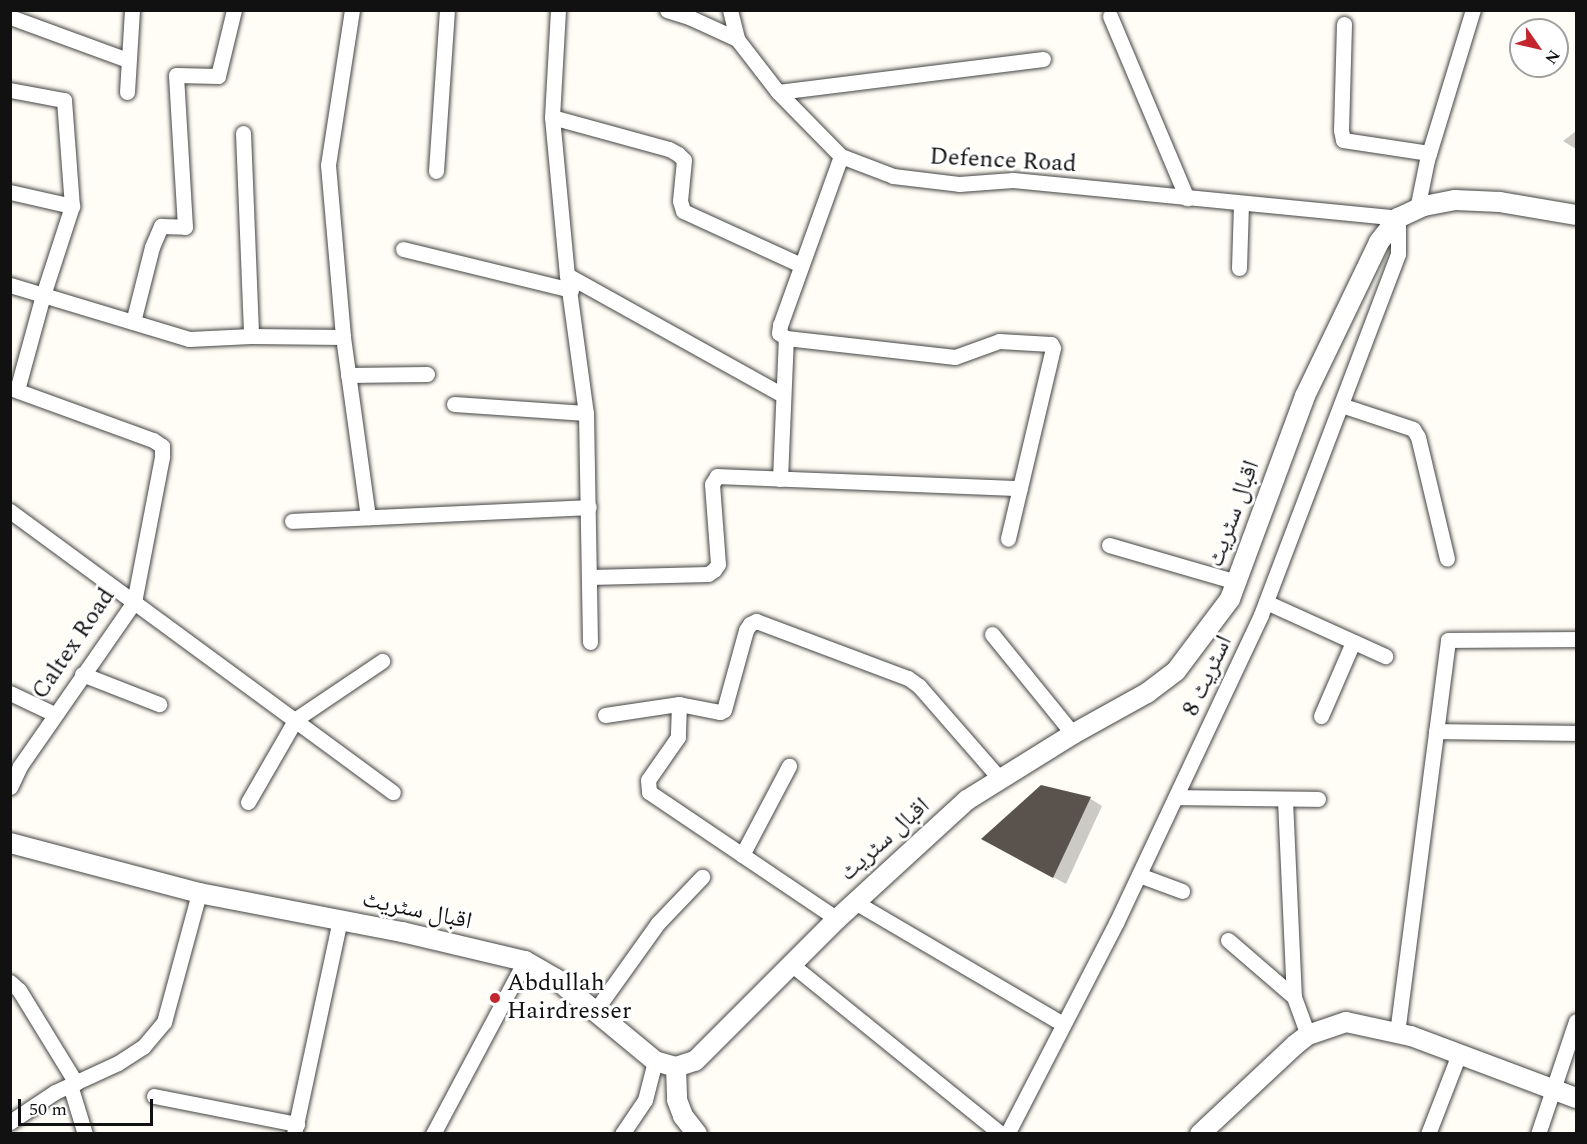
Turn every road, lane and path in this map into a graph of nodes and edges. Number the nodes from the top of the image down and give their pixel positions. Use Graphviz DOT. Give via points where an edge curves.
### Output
graph roads {
  1 [pos="132,10"];
  2 [pos="234,10"];
  3 [pos="352,10"];
  4 [pos="447,10"];
  5 [pos="558,10"];
  6 [pos="667,10"];
  7 [pos="730,10"];
  8 [pos="1473,10"];
  9 [pos="1110,16"];
  10 [pos="13,18"];
  11 [pos="1344,24"];
  12 [pos="736,39"];
  13 [pos="1043,59"];
  14 [pos="128,60"];
  15 [pos="10,90"];
  16 [pos="127,92"];
  17 [pos="777,92"];
  18 [pos="552,117"];
  19 [pos="243,133"];
  20 [pos="1429,153"];
  21 [pos="841,156"];
  22 [pos="436,171"];
  23 [pos="10,192"];
  24 [pos="1188,198"];
  25 [pos="1241,203"];
  26 [pos="72,206"];
  27 [pos="1417,209"];
  28 [pos="1576,215"];
  29 [pos="1398,218"];
  30 [pos="403,249"];
  31 [pos="801,265"];
  32 [pos="1239,268"];
  33 [pos="569,282"];
  34 [pos="10,285"];
  35 [pos="43,295"];
  36 [pos="133,322"];
  37 [pos="251,336"];
  38 [pos="343,337"];
  39 [pos="786,338"];
  40 [pos="428,374"];
  41 [pos="348,375"];
  42 [pos="14,389"];
  43 [pos="783,395"];
  44 [pos="454,404"];
  45 [pos="1341,405"];
  46 [pos="586,413"];
  47 [pos="780,479"];
  48 [pos="1020,488"];
  49 [pos="589,507"];
  50 [pos="10,511"];
  51 [pos="368,517"];
  52 [pos="292,521"];
  53 [pos="1008,539"];
  54 [pos="1109,545"];
  55 [pos="1448,559"];
  56 [pos="590,577"];
  57 [pos="1236,582"];
  58 [pos="134,602"];
  59 [pos="1266,602"];
  60 [pos="992,634"];
  61 [pos="1576,639"];
  62 [pos="590,642"];
  63 [pos="1353,642"];
  64 [pos="1385,656"];
  65 [pos="382,661"];
  66 [pos="82,674"];
  67 [pos="10,693"];
  68 [pos="159,704"];
  69 [pos="679,704"];
  70 [pos="54,714"];
  71 [pos="605,714"];
  72 [pos="1321,716"];
  73 [pos="296,719"];
  74 [pos="1436,731"];
  75 [pos="1576,733"];
  76 [pos="1073,734"];
  77 [pos="789,766"];
  78 [pos="1000,779"];
  79 [pos="10,788"];
  80 [pos="393,792"];
  81 [pos="1176,797"];
  82 [pos="1318,799"];
  83 [pos="1285,800"];
  84 [pos="248,802"];
  85 [pos="10,843"];
  86 [pos="742,855"];
  87 [pos="1138,875"];
  88 [pos="702,878"];
  89 [pos="1182,891"];
  90 [pos="199,893"];
  91 [pos="855,902"];
  92 [pos="837,919"];
  93 [pos="340,920"];
  94 [pos="1228,940"];
  95 [pos="525,961"];
  96 [pos="791,964"];
  97 [pos="10,982"];
  98 [pos="1294,997"];
  99 [pos="595,1011"];
  100 [pos="1576,1021"];
  101 [pos="1063,1024"];
  102 [pos="1397,1033"];
  103 [pos="1308,1035"];
  104 [pos="1459,1054"];
  105 [pos="655,1061"];
  106 [pos="676,1067"];
  107 [pos="73,1084"];
  108 [pos="1552,1088"];
  109 [pos="154,1096"];
  110 [pos="1576,1098"];
  111 [pos="10,1122"];
  112 [pos="296,1129"];
  113 [pos="85,1134"];
  114 [pos="433,1134"];
  115 [pos="622,1134"];
  116 [pos="697,1134"];
  117 [pos="1001,1134"];
  118 [pos="1007,1134"];
  119 [pos="1200,1134"];
  120 [pos="1428,1134"];
  121 [pos="1538,1134"];
  1 -- 14 [label="street"];
  2 -- 36 [label="street" via="218,76 176,75 185,227 161,226"];
  3 -- 38 [label="street" via="328,165"];
  4 -- 22 [label="street"];
  5 -- 18 [label="street"];
  6 -- 12 [label="street, Defence Road"];
  7 -- 12 [label="street"];
  8 -- 20 [label="street"];
  9 -- 24 [label="street"];
  10 -- 14 [label="street"];
  11 -- 20 [label="street" via="1344,140"];
  12 -- 17 [label="street, Defence Road"];
  13 -- 17 [label="street"];
  14 -- 16 [label="street"];
  15 -- 26 [label="street" via="64,100"];
  17 -- 21 [label="street, Defence Road"];
  18 -- 31 [label="street" via="678,154 684,160 682,211"];
  18 -- 33 [label="street"];
  19 -- 37 [label="street"];
  20 -- 27 [label="street"];
  21 -- 24 [label="street, Defence Road" via="893,176 959,184 1013,180"];
  21 -- 31 [label="street"];
  23 -- 26 [label="street"];
  24 -- 25 [label="street, Defence Road"];
  25 -- 29 [label="street, Defence Road"];
  25 -- 32 [label="street"];
  26 -- 35 [label="street"];
  27 -- 28 [label="street, اقبال سٹریٹ" via="1455,201 1500,202"];
  27 -- 29 [label="street, اقبال سٹریٹ"];
  29 -- 45 [label="street, اسٹریٹ 8" via="1398,254"];
  29 -- 57 [label="street, اقبال سٹریٹ" via="1379,242 1305,396"];
  30 -- 33 [label="street"];
  31 -- 39 [label="street" via="780,325 779,333"];
  33 -- 43 [label="street"];
  33 -- 46 [label="street"];
  34 -- 35 [label="street"];
  35 -- 36 [label="street"];
  35 -- 42 [label="street"];
  36 -- 37 [label="street" via="189,339"];
  37 -- 38 [label="street"];
  38 -- 41 [label="street"];
  39 -- 43 [label="street"];
  39 -- 48 [label="street" via="955,357 999,341 1051,344"];
  40 -- 41 [label="street"];
  41 -- 51 [label="street"];
  42 -- 58 [label="street, Caltex Road" via="162,446"];
  43 -- 47 [label="street"];
  44 -- 46 [label="street"];
  45 -- 55 [label="street" via="1413,429"];
  45 -- 59 [label="street, اسٹریٹ 8"];
  46 -- 49 [label="street"];
  47 -- 48 [label="street"];
  47 -- 56 [label="street" via="713,479 718,564 708,574"];
  48 -- 53 [label="street"];
  49 -- 51 [label="street"];
  49 -- 56 [label="street"];
  50 -- 58 [label="street"];
  51 -- 52 [label="street"];
  54 -- 57 [label="street"];
  56 -- 62 [label="street"];
  57 -- 76 [label="street, اقبال سٹریٹ" via="1230,600 1176,671 1147,693"];
  58 -- 66 [label="street, Caltex Road"];
  58 -- 73 [label="street"];
  59 -- 63 [label="street"];
  59 -- 81 [label="street, اسٹریٹ 8"];
  60 -- 76 [label="street"];
  61 -- 74 [label="street" via="1448,640"];
  63 -- 64 [label="street"];
  63 -- 72 [label="street"];
  65 -- 73 [label="street"];
  66 -- 68 [label="street"];
  66 -- 70 [label="street, Caltex Road"];
  67 -- 70 [label="street"];
  69 -- 71 [label="street"];
  69 -- 78 [label="street" via="724,710 746,630 756,621 908,678"];
  69 -- 86 [label="street" via="678,737 648,780 649,792"];
  70 -- 79 [label="street, Caltex Road"];
  73 -- 80 [label="street"];
  73 -- 84 [label="street"];
  74 -- 75 [label="street"];
  74 -- 102 [label="street"];
  76 -- 78 [label="street, اقبال سٹریٹ"];
  77 -- 86 [label="street"];
  78 -- 91 [label="street, اقبال سٹریٹ" via="967,800"];
  81 -- 83 [label="street"];
  81 -- 87 [label="street, اسٹریٹ 8"];
  82 -- 83 [label="street"];
  83 -- 98 [label="street"];
  85 -- 90 [label="street, اقبال سٹریٹ"];
  86 -- 92 [label="street"];
  87 -- 89 [label="street"];
  87 -- 101 [label="street, اسٹریٹ 8"];
  88 -- 99 [label="street" via="658,923"];
  90 -- 93 [label="street, اقبال سٹریٹ"];
  90 -- 107 [label="street" via="164,1022 143,1047"];
  91 -- 92 [label="street, اقبال سٹریٹ"];
  91 -- 101 [label="street"];
  92 -- 96 [label="street, اقبال سٹریٹ"];
  93 -- 95 [label="street, اقبال سٹریٹ"];
  93 -- 112 [label="street"];
  94 -- 98 [label="street"];
  95 -- 99 [label="street, اقبال سٹریٹ" via="556,979"];
  95 -- 114 [label="street"];
  96 -- 106 [label="street, اقبال سٹریٹ" via="695,1061"];
  96 -- 117 [label="street"];
  97 -- 107 [label="street"];
  98 -- 103 [label="street"];
  99 -- 105 [label="street, اقبال سٹریٹ"];
  100 -- 108 [label="street"];
  101 -- 118 [label="street, اسٹریٹ 8"];
  102 -- 103 [label="street" via="1346,1022"];
  102 -- 104 [label="street"];
  103 -- 119 [label="street"];
  104 -- 108 [label="street"];
  104 -- 120 [label="street"];
  105 -- 106 [label="street, اقبال سٹریٹ"];
  105 -- 115 [label="street" via="645,1100"];
  106 -- 116 [label="street" via="677,1100"];
  107 -- 111 [label="street"];
  107 -- 113 [label="street"];
  108 -- 110 [label="street"];
  108 -- 121 [label="street"];
  109 -- 112 [label="street"];
}
